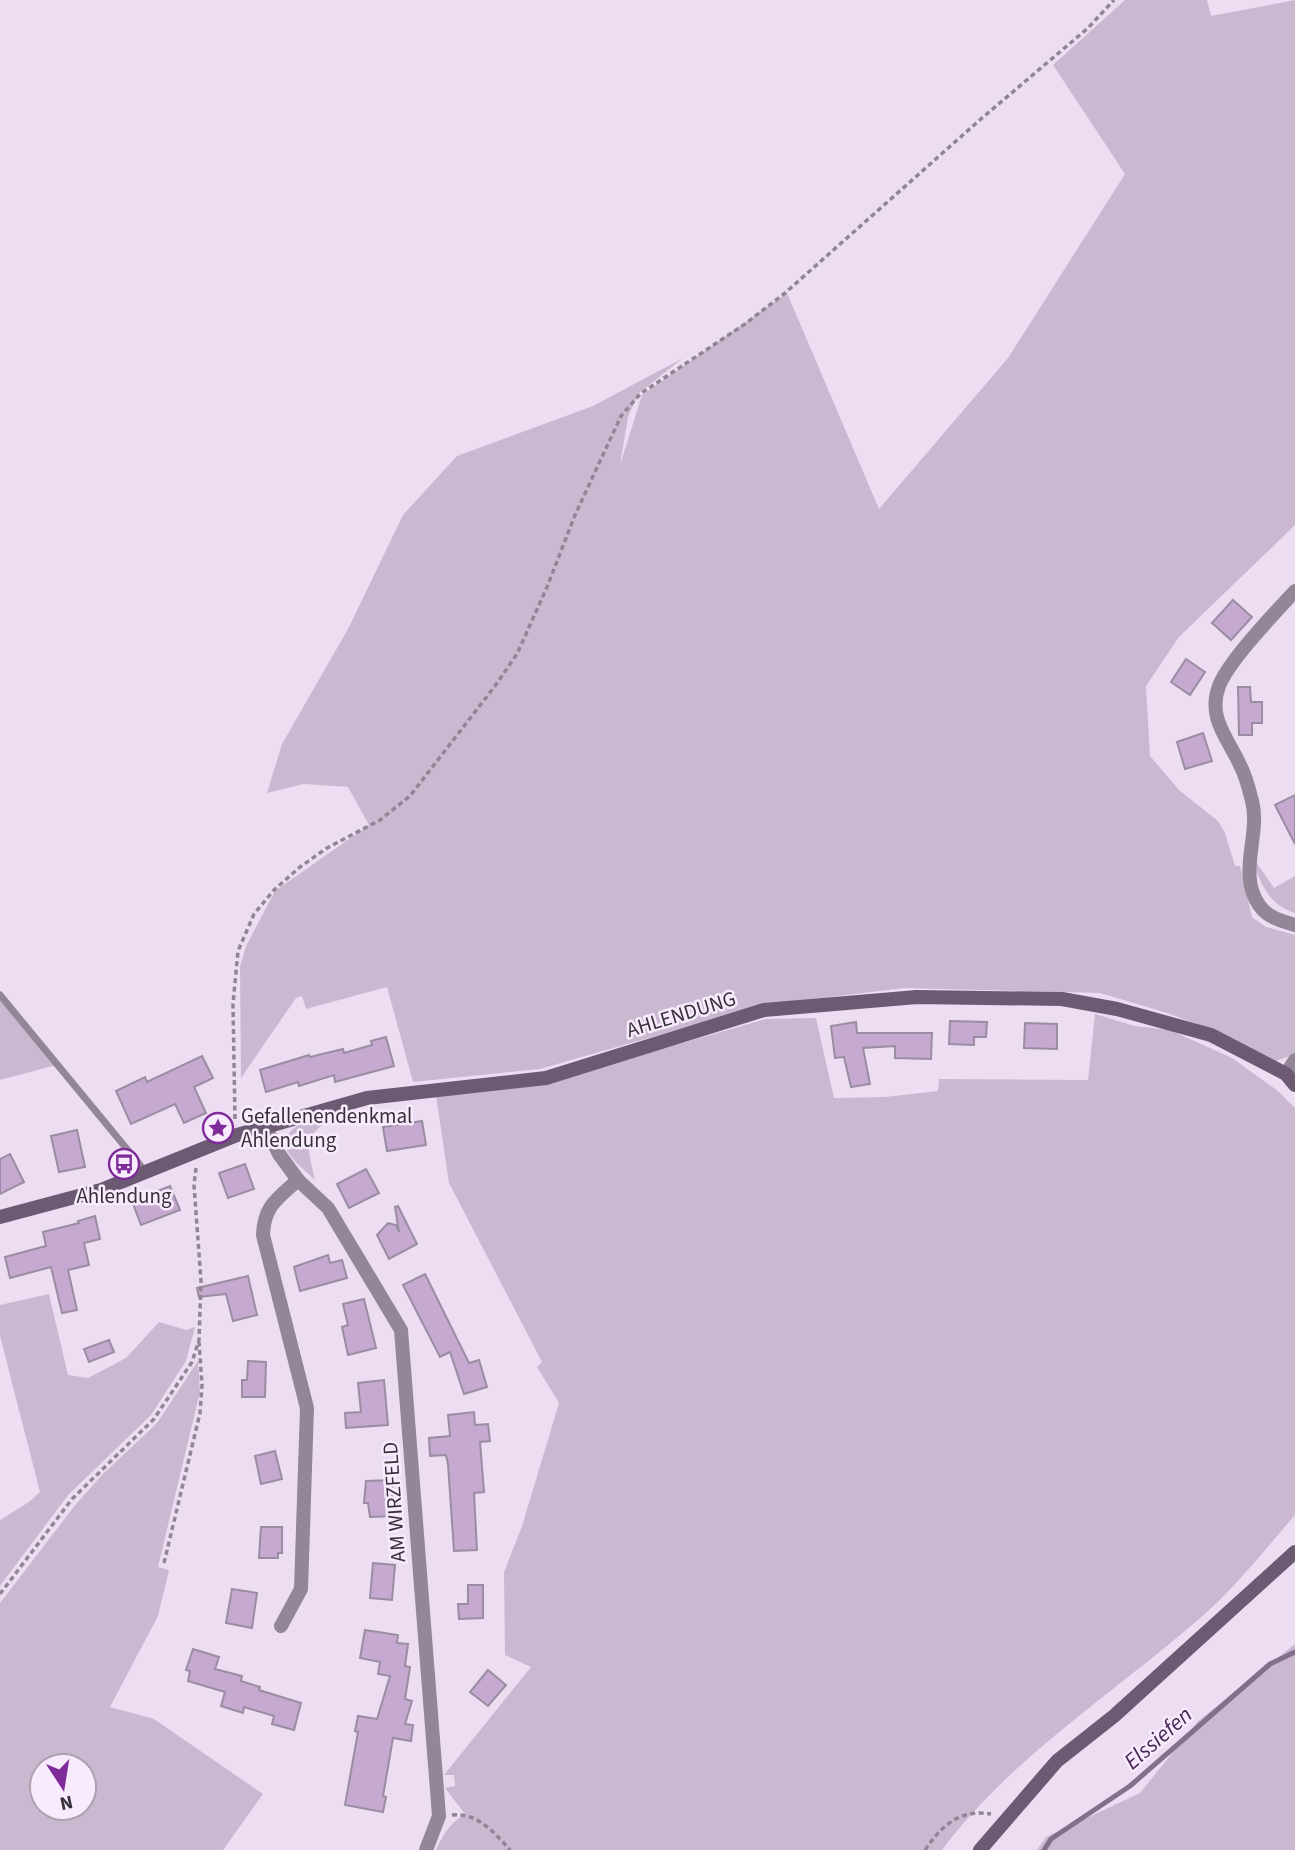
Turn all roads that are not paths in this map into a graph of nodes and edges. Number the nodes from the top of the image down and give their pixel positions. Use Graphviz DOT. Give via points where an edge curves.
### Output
graph roads {
  1 [pos="1295,591"];
  2 [pos="1295,925"];
  3 [pos="0,995"];
  4 [pos="1295,1060"];
  5 [pos="1291,1080"];
  6 [pos="265,1126"];
  7 [pos="145,1171"];
  8 [pos="298,1180"];
  9 [pos="0,1217"];
  10 [pos="1295,1552"];
  11 [pos="281,1626"];
  12 [pos="426,1850"];
  13 [pos="980,1850"];
  1 -- 2 [label="street" via="1222,680 1216,719 1241,766 1253,804 1251,888 1273,919"];
  3 -- 7 [label="lane"];
  4 -- 5 [label="street"];
  5 -- 6 [label="street, AHLENDUNG" via="1211,1035 1117,1009 1062,999 917,997 764,1010 546,1078 367,1098"];
  6 -- 7 [label="street, AHLENDUNG"];
  6 -- 8 [label="street, AM WIRZFELD" via="278,1154"];
  7 -- 9 [label="street, AHLENDUNG" via="101,1191"];
  8 -- 11 [label="street" via="270,1206 263,1236 306,1408 301,1589"];
  8 -- 12 [label="street, AM WIRZFELD" via="328,1208 401,1329 439,1816"];
  10 -- 13 [label="street" via="1058,1761"];
}
